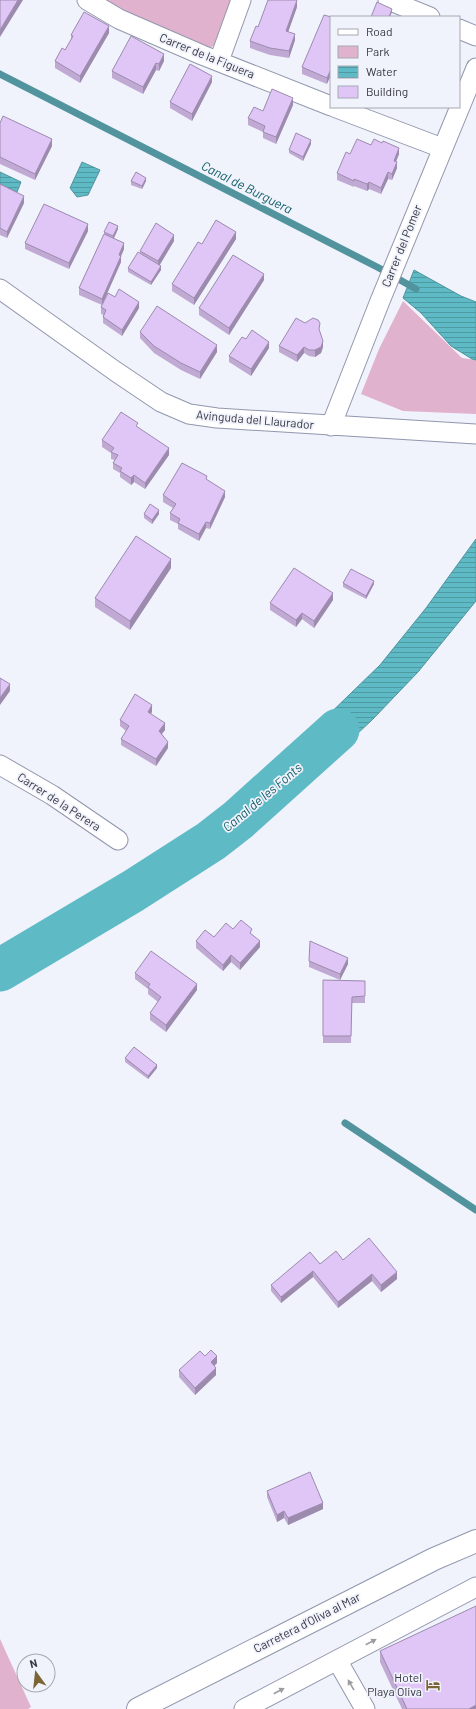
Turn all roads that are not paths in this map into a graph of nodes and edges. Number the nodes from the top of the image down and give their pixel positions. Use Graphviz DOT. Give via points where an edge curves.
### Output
graph roads {
  1 [pos="87,0"];
  2 [pos="241,0"];
  3 [pos="388,0"];
  4 [pos="428,16"];
  5 [pos="460,29"];
  6 [pos="476,36"];
  7 [pos="219,61"];
  8 [pos="476,68"];
  9 [pos="330,106"];
  10 [pos="460,106"];
  11 [pos="337,108"];
  12 [pos="459,108"];
  13 [pos="442,148"];
  14 [pos="0,289"];
  15 [pos="331,426"];
  16 [pos="476,434"];
  17 [pos="0,765"];
  18 [pos="118,840"];
  19 [pos="476,1541"];
  20 [pos="476,1587"];
  21 [pos="337,1660"];
  22 [pos="138,1709"];
  23 [pos="244,1709"];
  24 [pos="365,1709"];
  1 -- 7 [label="street, Carrer de la Figuera" via="119,19"];
  2 -- 7 [label="street"];
  3 -- 4 [label="street"];
  5 -- 6 [label="street"];
  7 -- 9 [label="street, Carrer de la Figuera"];
  8 -- 10 [label="street, Carrer del Pomer"];
  11 -- 13 [label="street"];
  12 -- 13 [label="street, Carrer del Pomer"];
  13 -- 15 [label="street, Carrer del Pomer"];
  14 -- 15 [label="street, Avinguda del Llaurador" via="133,384 174,409 216,418"];
  15 -- 16 [label="street, Avinguda del Llaurador"];
  17 -- 18 [label="street, Carrer de la Perera" via="52,795"];
  19 -- 22 [label="street, Carretera d’Oliva al Mar" via="434,1559"];
  21 -- 20 [label="street, one-way"];
  23 -- 21 [label="street, one-way"];
  24 -- 21 [label="street, one-way"];
}
